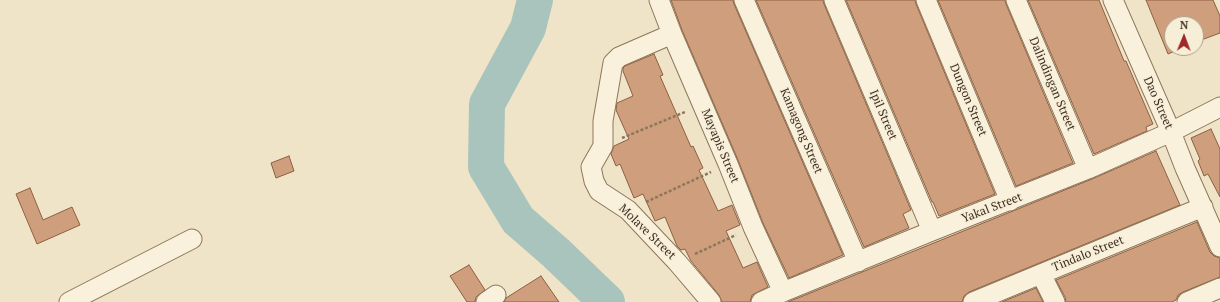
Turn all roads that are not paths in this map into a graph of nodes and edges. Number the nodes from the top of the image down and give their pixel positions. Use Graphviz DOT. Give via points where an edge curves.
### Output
graph roads {
  1 [pos="659,0"];
  2 [pos="744,0"];
  3 [pos="834,0"];
  4 [pos="926,0"];
  5 [pos="1016,0"];
  6 [pos="1112,0"];
  7 [pos="672,34"];
  8 [pos="1220,107"];
  9 [pos="1171,132"];
  10 [pos="1088,169"];
  11 [pos="1010,201"];
  12 [pos="1203,207"];
  13 [pos="932,231"];
  14 [pos="192,239"];
  15 [pos="1220,247"];
  16 [pos="858,262"];
  17 [pos="1041,274"];
  18 [pos="1220,288"];
  19 [pos="783,292"];
  20 [pos="69,302"];
  21 [pos="711,302"];
  22 [pos="761,302"];
  23 [pos="973,302"];
  24 [pos="1055,302"];
  25 [pos="1188,302"];
  1 -- 7 [label="street, Mayapis Street"];
  2 -- 16 [label="street, Kamagong Street"];
  3 -- 13 [label="street, Ipil Street"];
  4 -- 11 [label="street, Dungon Street"];
  5 -- 10 [label="street, Dalindingan Street"];
  6 -- 9 [label="street, Dao Street"];
  7 -- 19 [label="street, Mayapis Street"];
  7 -- 21 [label="street, Molave Street" via="619,57 613,63 603,121 603,146 591,167 594,182 600,191 628,210 678,262"];
  8 -- 9 [label="street, Yakal Street"];
  9 -- 10 [label="street, Yakal Street"];
  9 -- 12 [label="street, Dao Street"];
  10 -- 11 [label="street, Yakal Street"];
  11 -- 13 [label="street, Yakal Street"];
  12 -- 15 [label="street, Dao Street"];
  12 -- 17 [label="street, Tindalo Street"];
  13 -- 16 [label="street, Yakal Street"];
  14 -- 20 [label="street"];
  16 -- 19 [label="street, Yakal Street"];
  17 -- 23 [label="street, Tindalo Street"];
  17 -- 24 [label="street"];
  18 -- 25 [label="street"];
  19 -- 22 [label="street, Yakal Street"];
}
